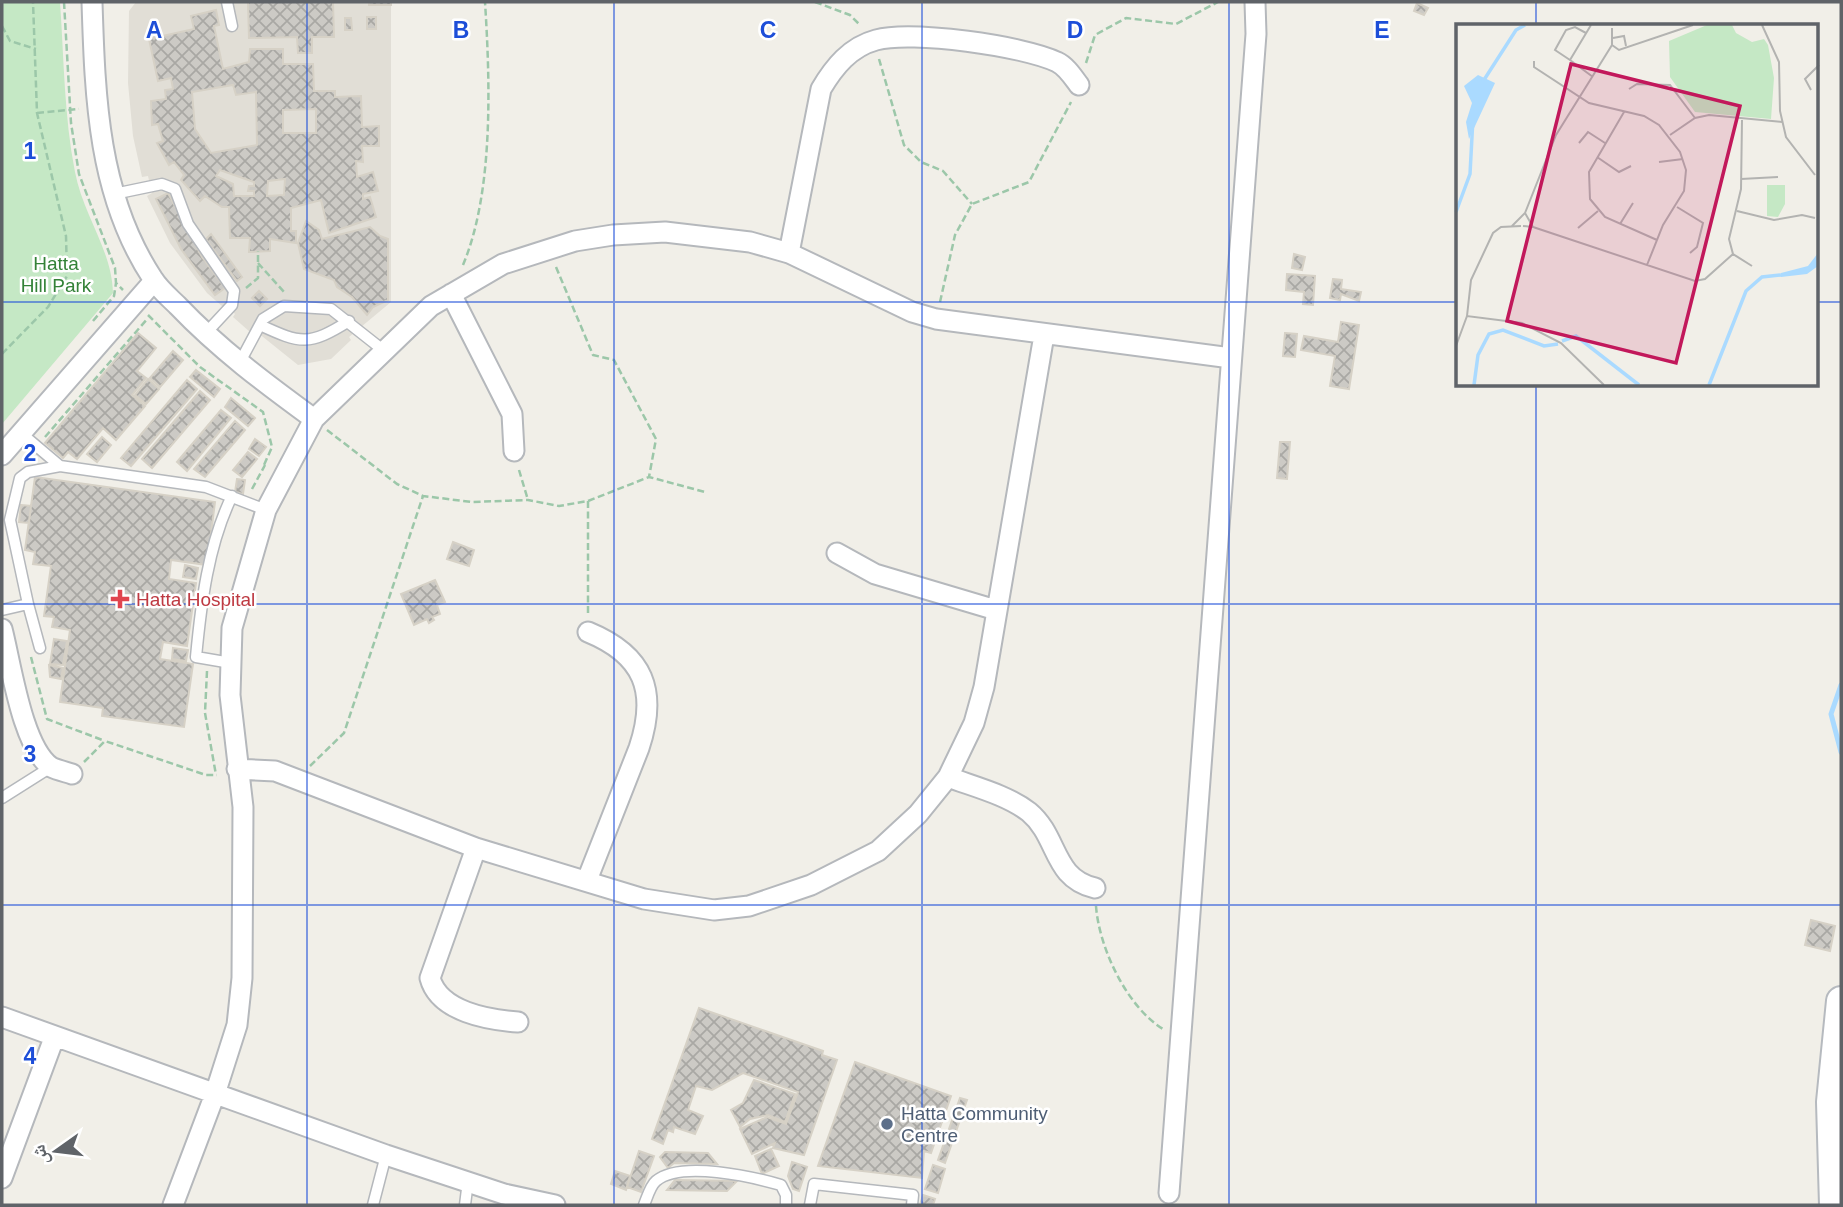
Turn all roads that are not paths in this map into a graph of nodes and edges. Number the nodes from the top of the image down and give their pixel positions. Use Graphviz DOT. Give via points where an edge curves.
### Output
graph roads {
  1 [pos="92,2"];
  2 [pos="227,2"];
  3 [pos="1255,2"];
  4 [pos="232,26"];
  5 [pos="1079,85"];
  6 [pos="113,194"];
  7 [pos="789,253"];
  8 [pos="154,281"];
  9 [pos="451,294"];
  10 [pos="349,321"];
  11 [pos="260,325"];
  12 [pos="205,334"];
  13 [pos="1044,335"];
  14 [pos="383,350"];
  15 [pos="1231,358"];
  16 [pos="240,362"];
  17 [pos="313,419"];
  18 [pos="21,433"];
  19 [pos="514,451"];
  20 [pos="2,455"];
  21 [pos="60,466"];
  22 [pos="232,496"];
  23 [pos="266,510"];
  24 [pos="837,554"];
  25 [pos="28,604"];
  26 [pos="2,610"];
  27 [pos="996,610"];
  28 [pos="2,629"];
  29 [pos="588,632"];
  30 [pos="40,648"];
  31 [pos="231,663"];
  32 [pos="51,767"];
  33 [pos="237,769"];
  34 [pos="72,774"];
  35 [pos="948,776"];
  36 [pos="2,798"];
  37 [pos="476,848"];
  38 [pos="587,880"];
  39 [pos="1095,888"];
  40 [pos="1841,1001"];
  41 [pos="2,1017"];
  42 [pos="519,1022"];
  43 [pos="54,1038"];
  44 [pos="215,1094"];
  45 [pos="386,1155"];
  46 [pos="2,1178"];
  47 [pos="468,1180"];
  48 [pos="1168,1201"];
  49 [pos="173,1205"];
  50 [pos="373,1205"];
  51 [pos="465,1205"];
  52 [pos="555,1205"];
  53 [pos="645,1205"];
  54 [pos="786,1205"];
  55 [pos="810,1205"];
  56 [pos="912,1205"];
  57 [pos="1834,1205"];
  1 -- 6 [label="street" via="97,107"];
  2 -- 4 [label="lane"];
  3 -- 15 [label="street"];
  5 -- 7 [label="street" via="1060,63 1027,50 913,37 877,39 852,51 821,89"];
  6 -- 8 [label="street"];
  6 -- 12 [label="lane" via="171,186 188,224 233,287 235,296 229,309"];
  7 -- 9 [label="street" via="750,242 665,232 613,235 503,264"];
  7 -- 13 [label="street" via="912,313"];
  8 -- 12 [label="street"];
  8 -- 18 [label="street"];
  9 -- 14 [label="street"];
  9 -- 19 [label="street" via="512,414"];
  10 -- 11 [label="lane" via="319,339 305,341"];
  10 -- 11 [label="lane" via="331,309 292,306 275,309"];
  10 -- 14 [label="lane"];
  11 -- 16 [label="lane"];
  12 -- 16 [label="street"];
  13 -- 15 [label="street"];
  13 -- 27 [label="street"];
  14 -- 17 [label="street"];
  15 -- 48 [label="street"];
  16 -- 17 [label="street"];
  17 -- 23 [label="street"];
  18 -- 20 [label="street"];
  18 -- 21 [label="lane"];
  21 -- 22 [label="lane" via="206,487"];
  21 -- 25 [label="lane" via="28,472 20,478 14,495 10,520"];
  22 -- 23 [label="lane"];
  22 -- 31 [label="lane" via="220,519 200,612 196,657"];
  23 -- 31 [label="street" via="232,628"];
  24 -- 27 [label="street" via="875,575"];
  25 -- 26 [label="lane"];
  25 -- 30 [label="lane"];
  27 -- 35 [label="street" via="974,723"];
  28 -- 32 [label="street" via="28,731"];
  29 -- 38 [label="street" via="612,642 632,658 644,681 648,703 647,726"];
  31 -- 33 [label="street"];
  32 -- 34 [label="street"];
  32 -- 36 [label="lane"];
  33 -- 37 [label="street" via="275,771"];
  33 -- 44 [label="street" via="245,859 242,978 237,1025"];
  35 -- 38 [label="street" via="918,814 878,851 811,885 749,906 699,909 644,899"];
  35 -- 39 [label="street" via="1031,814 1045,831 1066,874"];
  37 -- 38 [label="street"];
  37 -- 42 [label="street" via="430,978 432,987 443,1000 489,1020"];
  40 -- 57 [label="main road" via="1831,1101"];
  41 -- 43 [label="street"];
  43 -- 44 [label="street"];
  43 -- 46 [label="street"];
  44 -- 45 [label="street"];
  44 -- 49 [label="street"];
  45 -- 47 [label="street"];
  45 -- 50 [label="lane"];
  47 -- 51 [label="lane"];
  47 -- 52 [label="street" via="504,1194"];
  53 -- 54 [label="lane" via="655,1182 663,1177 708,1172 741,1174 781,1185"];
  55 -- 56 [label="lane" via="814,1184 913,1195"];
}
